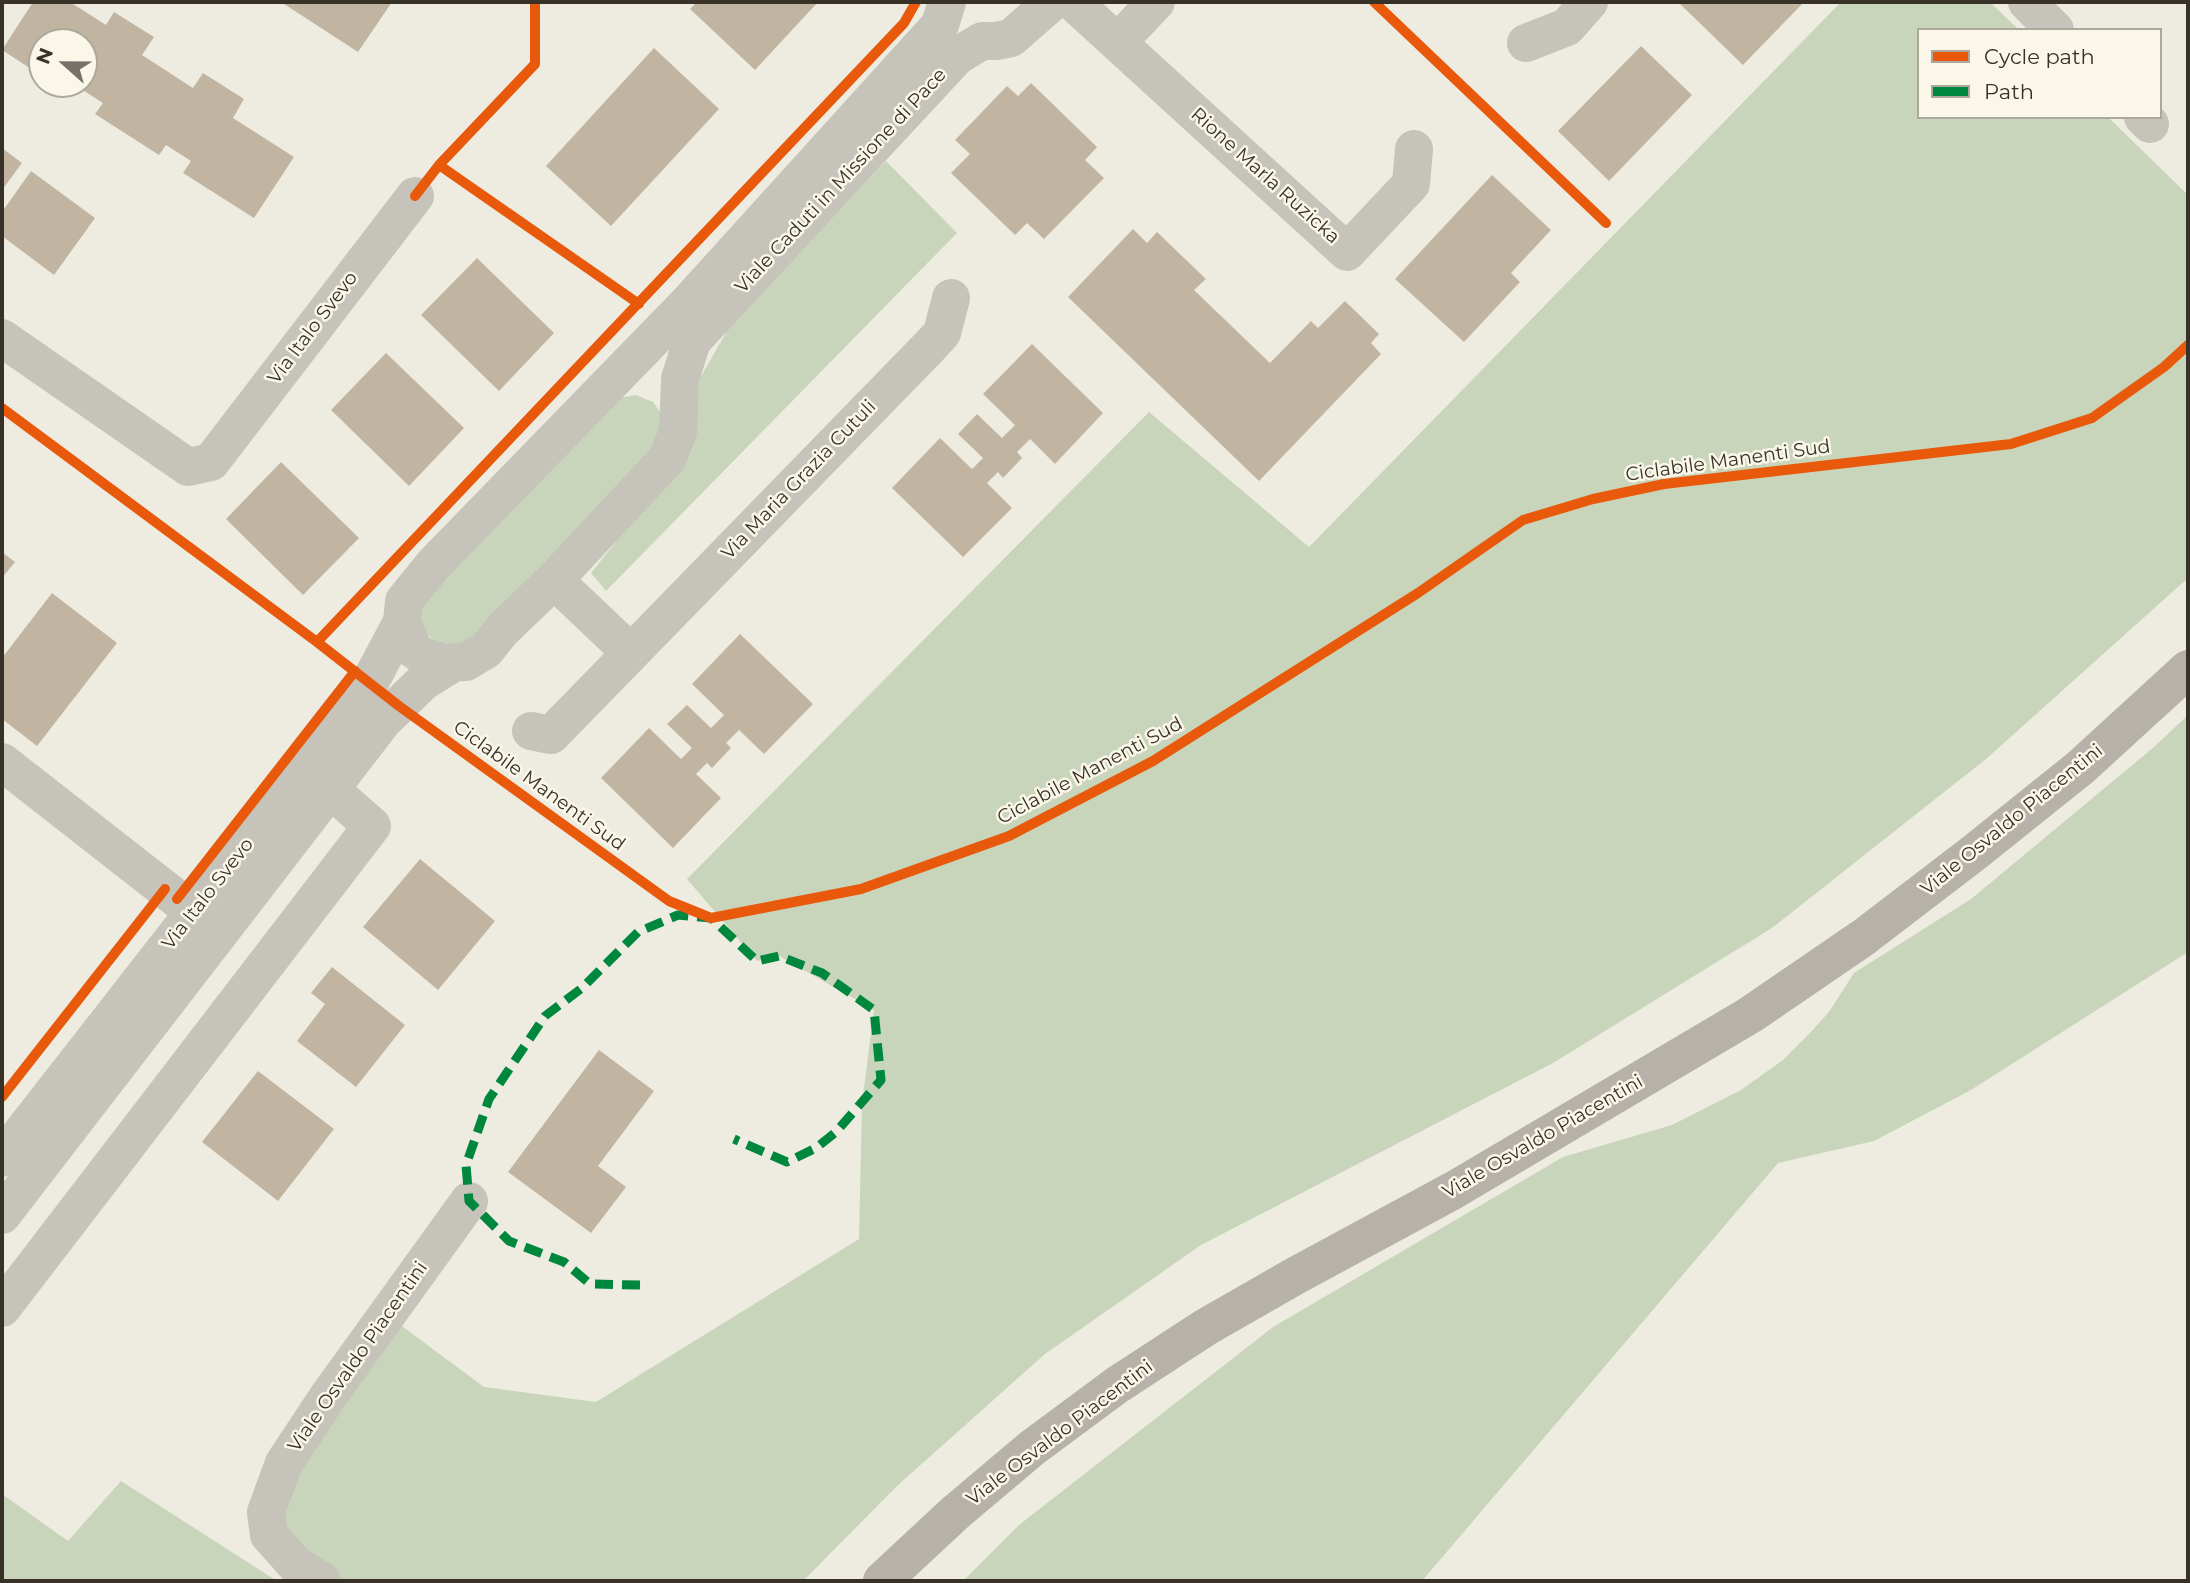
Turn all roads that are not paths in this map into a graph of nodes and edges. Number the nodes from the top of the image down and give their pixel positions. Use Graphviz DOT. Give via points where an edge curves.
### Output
graph roads {
  1 [pos="947,2"];
  2 [pos="1052,2"];
  3 [pos="1073,2"];
  4 [pos="1156,2"];
  5 [pos="1589,2"];
  6 [pos="2027,2"];
  7 [pos="2053,28"];
  8 [pos="1118,42"];
  9 [pos="1526,43"];
  10 [pos="1414,149"];
  11 [pos="415,196"];
  12 [pos="951,298"];
  13 [pos="2,338"];
  14 [pos="611,383"];
  15 [pos="678,404"];
  16 [pos="554,580"];
  17 [pos="402,622"];
  18 [pos="631,653"];
  19 [pos="455,662"];
  20 [pos="2188,669"];
  21 [pos="531,732"];
  22 [pos="2,762"];
  23 [pos="330,789"];
  24 [pos="194,912"];
  25 [pos="2,1158"];
  26 [pos="469,1201"];
  27 [pos="2,1215"];
  28 [pos="2,1308"];
  29 [pos="322,1581"];
  30 [pos="882,1581"];
  1 -- 14 [label="street, Viale Caduti in Missione di Pace" via="940,25"];
  2 -- 15 [label="street, Viale Caduti in Missione di Pace" via="1011,38 982,41 957,56 796,228 692,341"];
  3 -- 8 [label="street, Rione Marla Ruzicka"];
  4 -- 8 [label="street"];
  5 -- 9 [label="street" via="1567,27"];
  6 -- 7 [label="street"];
  8 -- 10 [label="street, Rione Marla Ruzicka" via="1347,252 1411,184"];
  11 -- 13 [label="street, Via Italo Svevo" via="211,462 188,467"];
  12 -- 18 [label="street, Via Maria Grazia Cutuli" via="942,333"];
  14 -- 15 [label="street" via="646,384"];
  14 -- 17 [label="street, Viale Caduti in Missione di Pace" via="434,564 404,601"];
  15 -- 16 [label="street, Viale Caduti in Missione di Pace" via="678,432 667,459"];
  16 -- 18 [label="street"];
  16 -- 19 [label="street, Viale Caduti in Missione di Pace" via="486,650 466,662"];
  17 -- 19 [label="street" via="413,649 434,661"];
  17 -- 24 [label="street, Via Italo Svevo" via="362,697"];
  18 -- 21 [label="street, Via Maria Grazia Cutuli" via="551,735"];
  19 -- 23 [label="street, Via Italo Svevo" via="424,681 383,721"];
  20 -- 30 [label="main road, Viale Osvaldo Piacentini" via="2081,767 1864,937 1750,1015 1454,1190 1217,1321 1117,1385 1023,1456"];
  22 -- 24 [label="street"];
  23 -- 27 [label="street, Via Italo Svevo"];
  23 -- 28 [label="street" via="372,826"];
  24 -- 25 [label="street, Via Italo Svevo"];
  26 -- 29 [label="street, Viale Osvaldo Piacentini" via="329,1395 279,1475 266,1512 269,1535 295,1564"];
}
